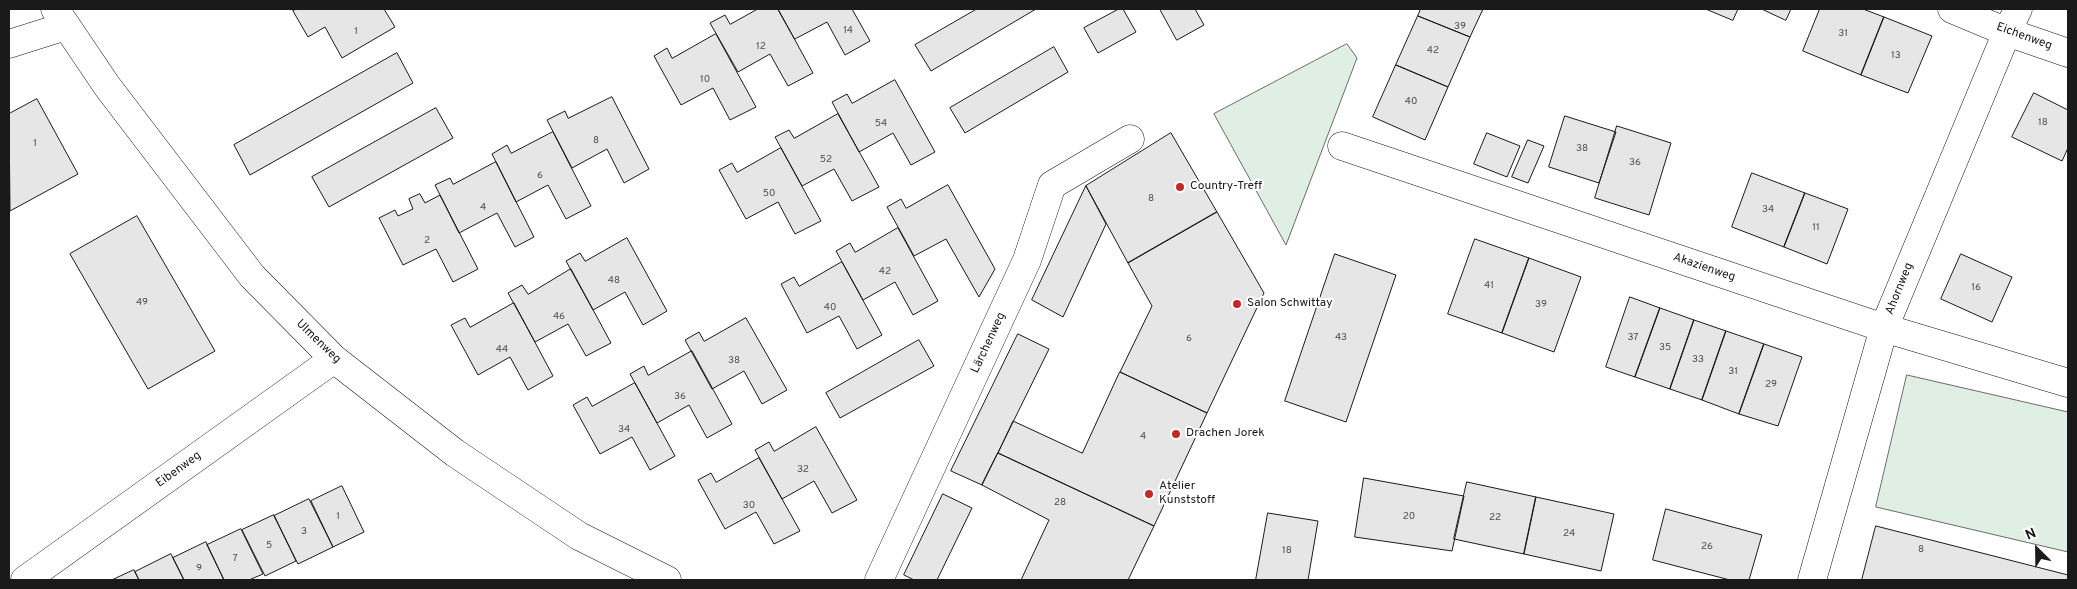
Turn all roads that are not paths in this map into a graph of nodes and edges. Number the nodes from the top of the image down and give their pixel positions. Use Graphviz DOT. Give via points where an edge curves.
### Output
graph roads {
  1 [pos="1952,9"];
  2 [pos="61,17"];
  3 [pos="2012,20"];
  4 [pos="9,44"];
  5 [pos="2068,53"];
  6 [pos="1130,139"];
  7 [pos="1342,146"];
  8 [pos="1884,328"];
  9 [pos="334,359"];
  10 [pos="2068,383"];
  11 [pos="27,580"];
  12 [pos="668,580"];
  13 [pos="880,580"];
  14 [pos="1812,580"];
  1 -- 3 [label="street, Eichenweg"];
  2 -- 4 [label="street"];
  2 -- 9 [label="street, Ulmenweg" via="107,86 252,276"];
  3 -- 5 [label="street, Eichenweg"];
  3 -- 8 [label="street, Ahornweg"];
  6 -- 13 [label="street, Lärchenweg" via="1052,185 1027,260"];
  7 -- 8 [label="street, Akazienweg"];
  8 -- 10 [label="street, Akazienweg"];
  8 -- 14 [label="street, Ahornweg"];
  9 -- 11 [label="street, Eibenweg"];
  9 -- 12 [label="street, Ulmenweg" via="455,453 578,536"];
}
